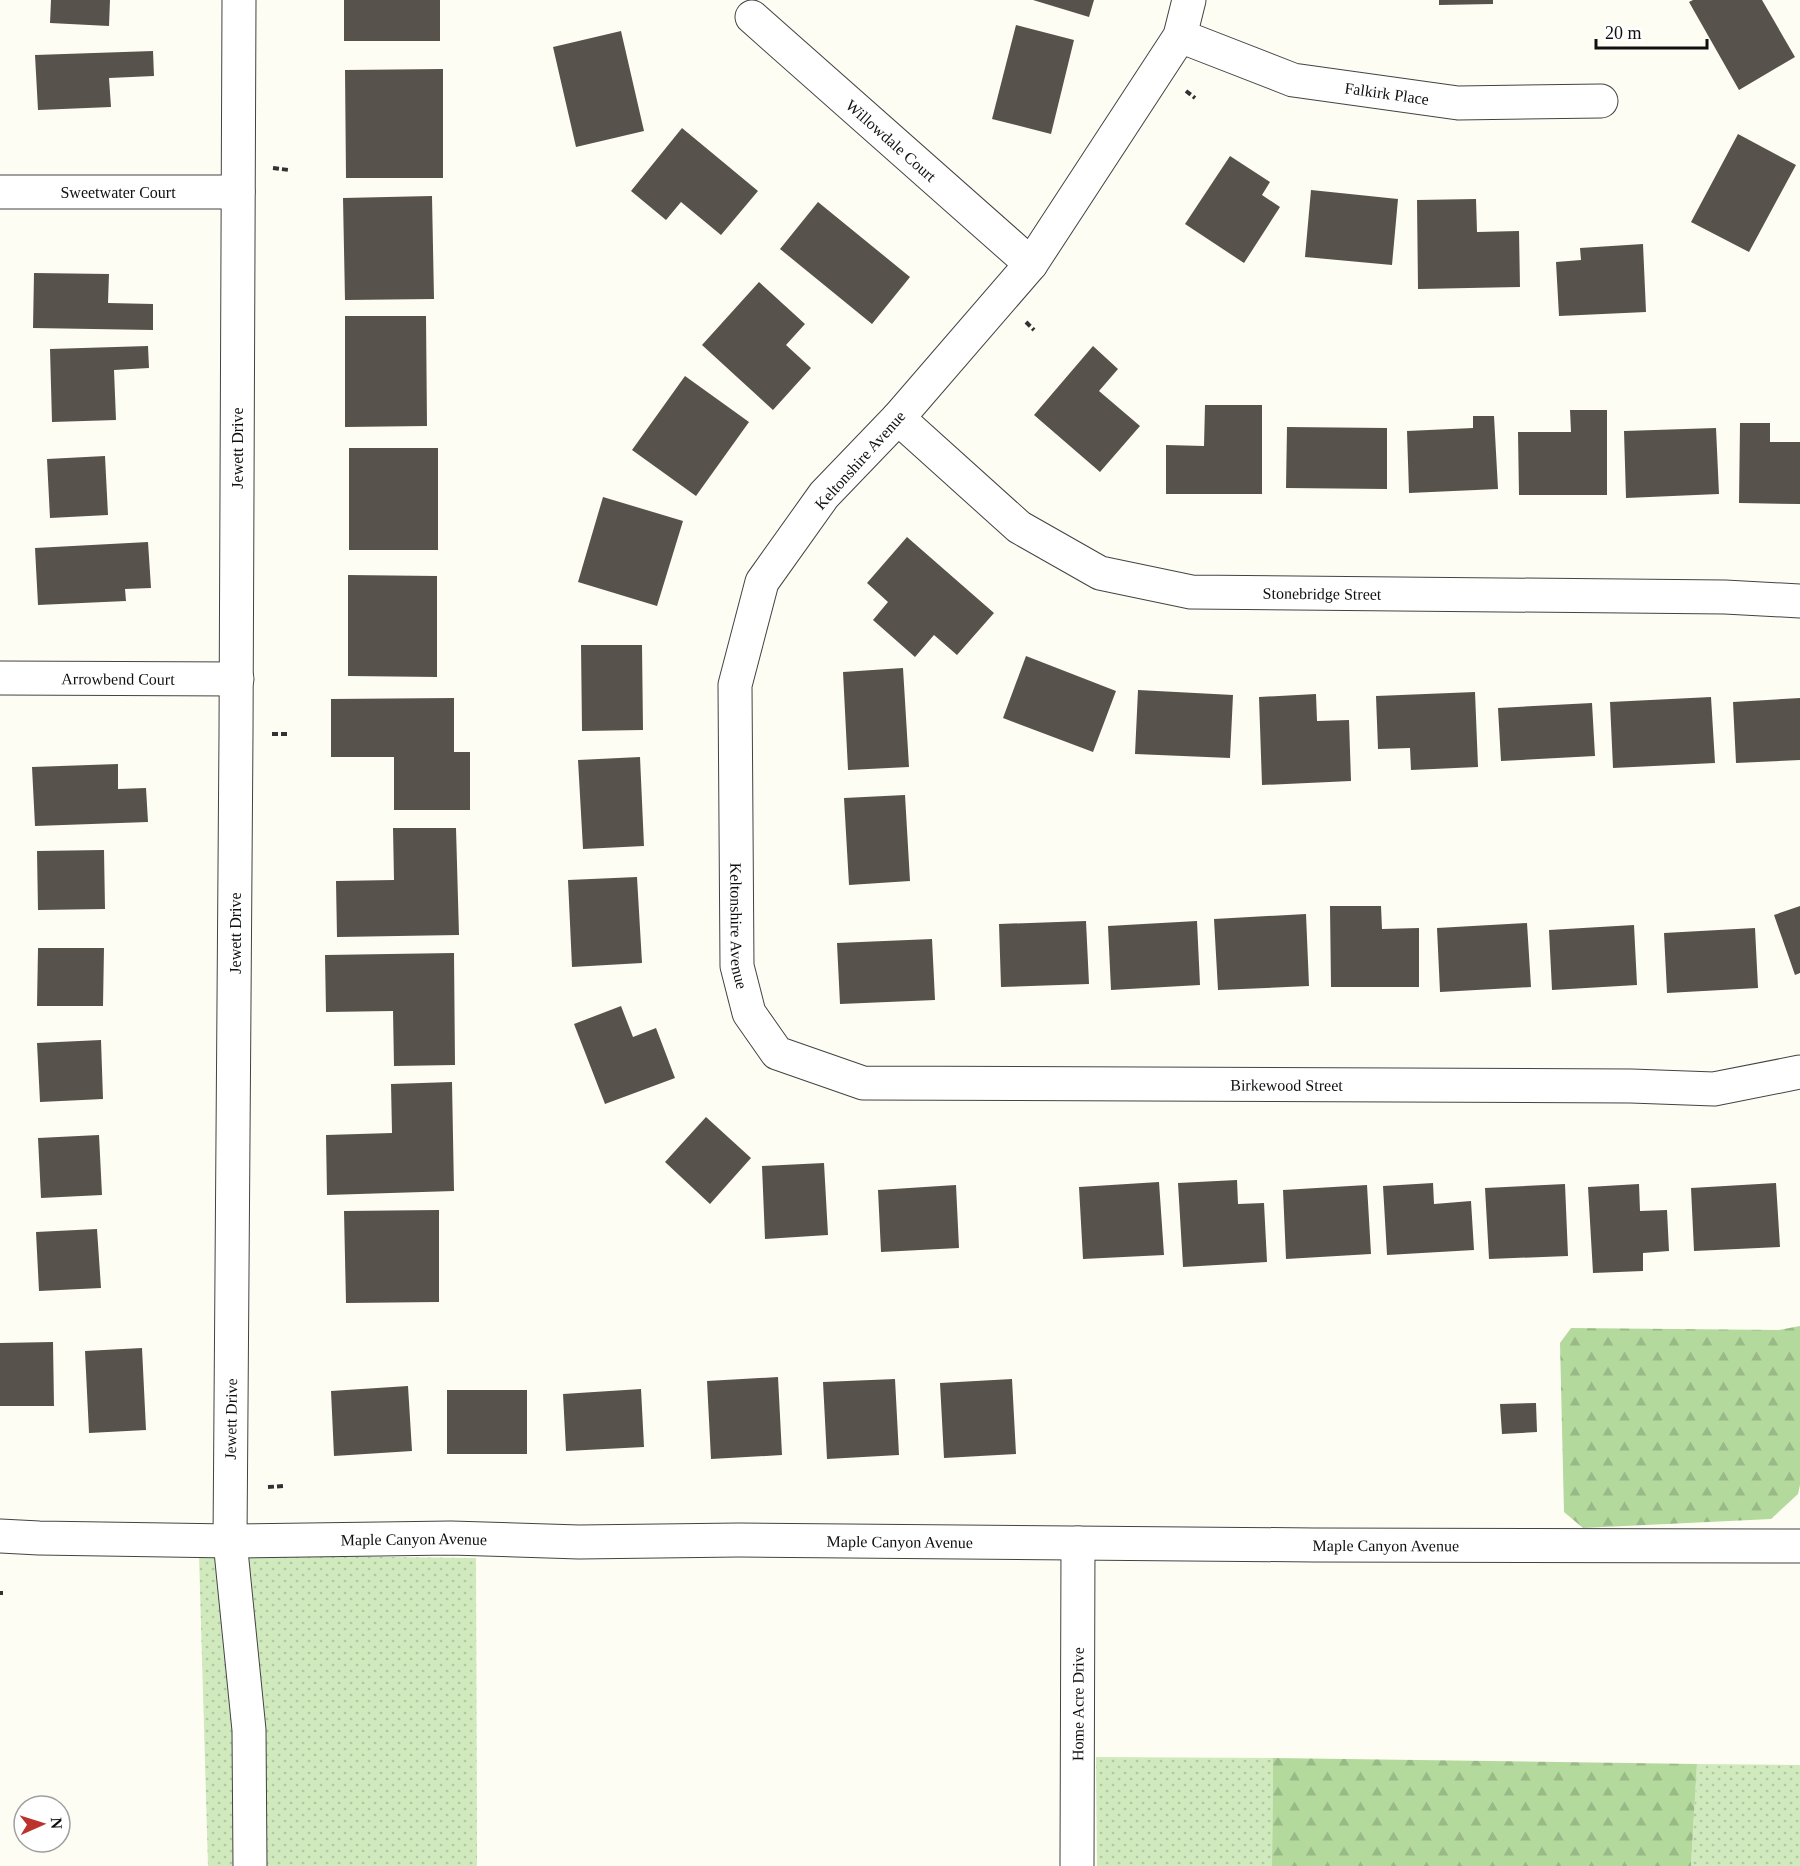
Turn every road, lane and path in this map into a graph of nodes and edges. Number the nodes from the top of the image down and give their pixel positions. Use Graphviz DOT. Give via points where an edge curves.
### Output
graph roads {
  1 [pos="239,0"];
  2 [pos="1189,0"];
  3 [pos="752,17"];
  4 [pos="1180,36"];
  5 [pos="1186,91"];
  6 [pos="1195,98"];
  7 [pos="1601,101"];
  8 [pos="273,168"];
  9 [pos="289,170"];
  10 [pos="0,192"];
  11 [pos="238,192"];
  12 [pos="1031,264"];
  13 [pos="898,418"];
  14 [pos="1800,601"];
  15 [pos="0,678"];
  16 [pos="237,679"];
  17 [pos="269,734"];
  18 [pos="286,734"];
  19 [pos="777,1053"];
  20 [pos="1800,1072"];
  21 [pos="284,1486"];
  22 [pos="268,1487"];
  23 [pos="0,1536"];
  24 [pos="230,1540"];
  25 [pos="1078,1543"];
  26 [pos="1800,1546"];
  27 [pos="250,1866"];
  28 [pos="1077,1866"];
  1 -- 11 [label="street, Jewett Drive"];
  2 -- 4 [label="street, Keltonshire Avenue"];
  3 -- 12 [label="street, Willowdale Court"];
  4 -- 7 [label="street, Falkirk Place" via="1293,80 1458,103"];
  4 -- 12 [label="street, Keltonshire Avenue"];
  5 -- 6 [label="path"];
  8 -- 9 [label="path"];
  10 -- 11 [label="street, Sweetwater Court"];
  11 -- 16 [label="street, Jewett Drive"];
  12 -- 13 [label="street, Keltonshire Avenue"];
  13 -- 14 [label="street, Stonebridge Street" via="1019,527 1100,573 1191,592"];
  13 -- 19 [label="street, Keltonshire Avenue" via="824,495 762,582 735,685 737,966 749,1013"];
  15 -- 16 [label="street, Arrowbend Court"];
  16 -- 24 [label="street, Jewett Drive"];
  17 -- 18 [label="path"];
  19 -- 20 [label="street, Birkewood Street" via="863,1083 1714,1089"];
  21 -- 22 [label="path"];
  23 -- 24 [label="street, Maple Canyon Avenue"];
  24 -- 25 [label="street, Maple Canyon Avenue"];
  24 -- 27 [label="street, Jewett Drive" via="249,1730"];
  25 -- 26 [label="street, Maple Canyon Avenue"];
  25 -- 28 [label="street, Home Acre Drive"];
}
